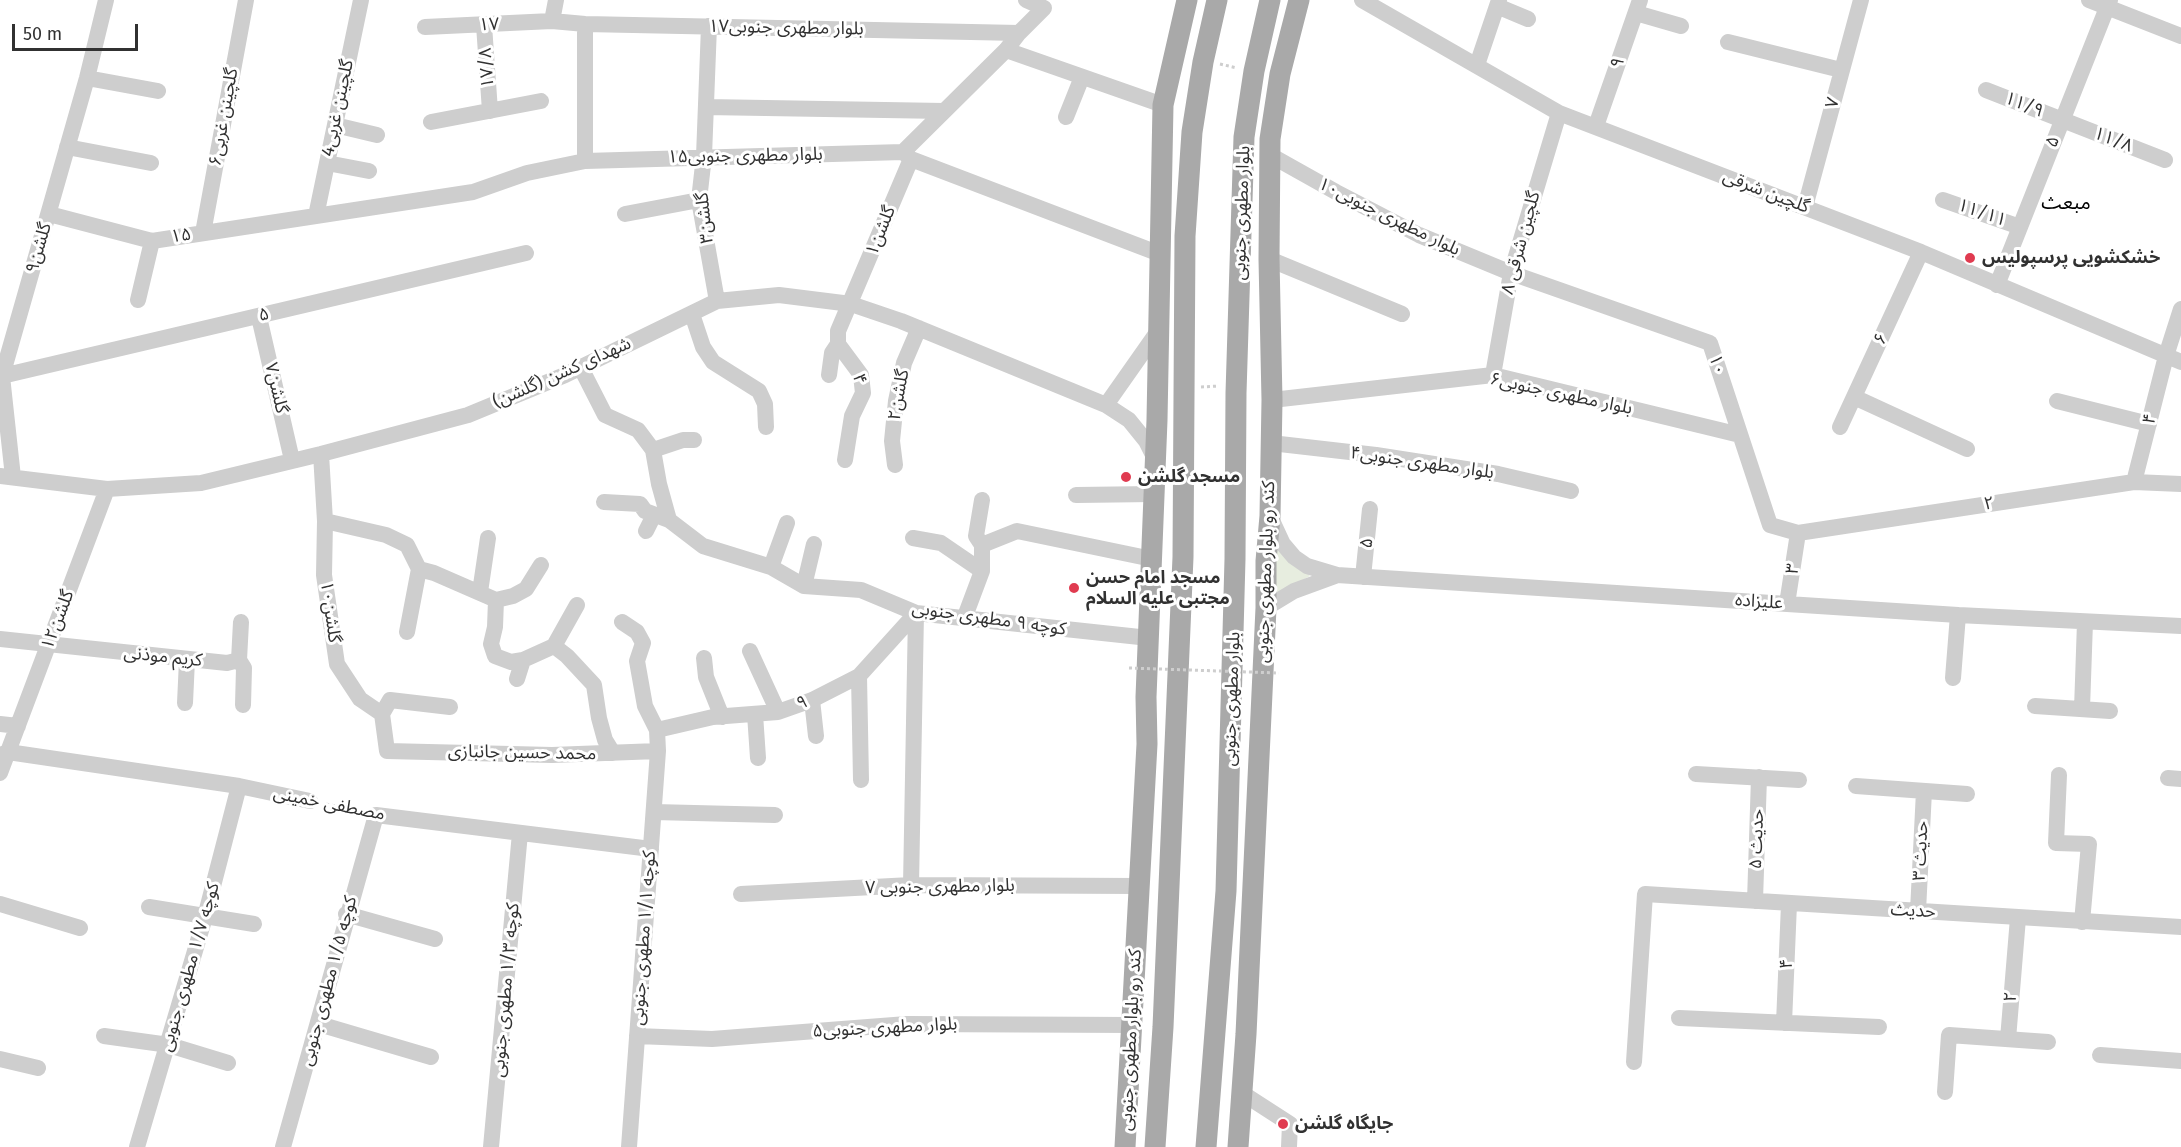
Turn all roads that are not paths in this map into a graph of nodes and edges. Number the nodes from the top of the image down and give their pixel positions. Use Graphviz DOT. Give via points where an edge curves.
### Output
graph roads {
  1 [pos="106,0"];
  2 [pos="246,0"];
  3 [pos="361,0"];
  4 [pos="556,0"];
  5 [pos="1187,0"];
  6 [pos="1217,0"];
  7 [pos="1270,0"];
  8 [pos="1299,0"];
  9 [pos="1362,0"];
  10 [pos="1862,0"];
  11 [pos="2088,0"];
  12 [pos="1035,3"];
  13 [pos="1498,3"];
  14 [pos="2108,4"];
  15 [pos="1638,7"];
  16 [pos="1528,19"];
  17 [pos="552,21"];
  18 [pos="585,24"];
  19 [pos="484,25"];
  20 [pos="709,26"];
  21 [pos="1681,26"];
  22 [pos="425,27"];
  23 [pos="1019,33"];
  24 [pos="2181,36"];
  25 [pos="1728,42"];
  26 [pos="1006,50"];
  27 [pos="1477,65"];
  28 [pos="1841,70"];
  29 [pos="1082,77"];
  30 [pos="87,78"];
  31 [pos="1986,90"];
  32 [pos="158,91"];
  33 [pos="540,101"];
  34 [pos="1163,105"];
  35 [pos="706,107"];
  36 [pos="490,111"];
  37 [pos="944,111"];
  38 [pos="1559,113"];
  39 [pos="1066,117"];
  40 [pos="2062,120"];
  41 [pos="431,122"];
  42 [pos="335,125"];
  43 [pos="1596,126"];
  44 [pos="1192,132"];
  45 [pos="377,135"];
  46 [pos="67,147"];
  47 [pos="907,155"];
  48 [pos="1270,155"];
  49 [pos="704,156"];
  50 [pos="2165,160"];
  51 [pos="585,161"];
  52 [pos="151,163"];
  53 [pos="327,163"];
  54 [pos="369,171"];
  55 [pos="1162,181"];
  56 [pos="699,200"];
  57 [pos="1943,200"];
  58 [pos="1805,207"];
  59 [pos="49,214"];
  60 [pos="624,214"];
  61 [pos="316,216"];
  62 [pos="2020,227"];
  63 [pos="203,233"];
  64 [pos="152,241"];
  65 [pos="1241,243"];
  66 [pos="1269,251"];
  67 [pos="1921,252"];
  68 [pos="526,253"];
  69 [pos="1160,254"];
  70 [pos="1510,273"];
  71 [pos="1997,285"];
  72 [pos="138,300"];
  73 [pos="717,301"];
  74 [pos="851,304"];
  75 [pos="2181,309"];
  76 [pos="692,314"];
  77 [pos="1402,314"];
  78 [pos="259,317"];
  79 [pos="918,328"];
  80 [pos="1158,331"];
  81 [pos="838,344"];
  82 [pos="2173,359"];
  83 [pos="581,368"];
  84 [pos="829,375"];
  85 [pos="1493,375"];
  86 [pos="2,376"];
  87 [pos="1854,397"];
  88 [pos="1272,400"];
  89 [pos="2057,401"];
  90 [pos="1107,405"];
  91 [pos="2149,424"];
  92 [pos="1840,426"];
  93 [pos="766,427"];
  94 [pos="1740,435"];
  95 [pos="694,440"];
  96 [pos="1271,443"];
  97 [pos="1967,449"];
  98 [pos="653,450"];
  99 [pos="321,454"];
  100 [pos="292,460"];
  101 [pos="845,460"];
  102 [pos="1155,460"];
  103 [pos="895,465"];
  104 [pos="7,476"];
  105 [pos="2134,482"];
  106 [pos="2181,484"];
  107 [pos="107,489"];
  108 [pos="1571,492"];
  109 [pos="1154,494"];
  110 [pos="1076,495"];
  111 [pos="982,500"];
  112 [pos="604,502"];
  113 [pos="1370,509"];
  114 [pos="1270,516"];
  115 [pos="661,517"];
  116 [pos="325,521"];
  117 [pos="787,523"];
  118 [pos="646,531"];
  119 [pos="1798,534"];
  120 [pos="488,538"];
  121 [pos="913,538"];
  122 [pos="814,544"];
  123 [pos="982,545"];
  124 [pos="1152,559"];
  125 [pos="541,565"];
  126 [pos="771,567"];
  127 [pos="419,570"];
  128 [pos="982,571"];
  129 [pos="1337,575"];
  130 [pos="1363,577"];
  131 [pos="804,585"];
  132 [pos="480,592"];
  133 [pos="496,600"];
  134 [pos="1787,604"];
  135 [pos="577,605"];
  136 [pos="1266,608"];
  137 [pos="916,613"];
  138 [pos="1958,615"];
  139 [pos="964,619"];
  140 [pos="241,622"];
  141 [pos="622,622"];
  142 [pos="2085,622"];
  143 [pos="2181,626"];
  144 [pos="407,632"];
  145 [pos="1149,638"];
  146 [pos="0,639"];
  147 [pos="49,643"];
  148 [pos="554,646"];
  149 [pos="1179,647"];
  150 [pos="750,651"];
  151 [pos="704,658"];
  152 [pos="187,660"];
  153 [pos="239,660"];
  154 [pos="523,660"];
  155 [pos="859,676"];
  156 [pos="1953,678"];
  157 [pos="517,679"];
  158 [pos="812,700"];
  159 [pos="185,703"];
  160 [pos="243,705"];
  161 [pos="2035,706"];
  162 [pos="450,707"];
  163 [pos="2082,709"];
  164 [pos="2110,711"];
  165 [pos="778,712"];
  166 [pos="382,714"];
  167 [pos="755,714"];
  168 [pos="722,717"];
  169 [pos="0,724"];
  170 [pos="18,726"];
  171 [pos="657,730"];
  172 [pos="816,736"];
  173 [pos="658,752"];
  174 [pos="614,753"];
  175 [pos="4,754"];
  176 [pos="758,758"];
  177 [pos="0,773"];
  178 [pos="1696,774"];
  179 [pos="2059,775"];
  180 [pos="1759,777"];
  181 [pos="861,780"];
  182 [pos="1799,780"];
  183 [pos="239,786"];
  184 [pos="1856,786"];
  185 [pos="1924,791"];
  186 [pos="1967,794"];
  187 [pos="310,801"];
  188 [pos="654,812"];
  189 [pos="376,815"];
  190 [pos="775,815"];
  191 [pos="520,833"];
  192 [pos="1254,840"];
  193 [pos="651,849"];
  194 [pos="911,885"];
  195 [pos="1139,886"];
  196 [pos="1226,891"];
  197 [pos="741,894"];
  198 [pos="1755,901"];
  199 [pos="0,904"];
  200 [pos="1789,904"];
  201 [pos="149,907"];
  202 [pos="1918,911"];
  203 [pos="346,914"];
  204 [pos="205,917"];
  205 [pos="2018,918"];
  206 [pos="2082,922"];
  207 [pos="254,924"];
  208 [pos="2181,927"];
  209 [pos="80,928"];
  210 [pos="435,939"];
  211 [pos="1679,1018"];
  212 [pos="1784,1023"];
  213 [pos="319,1024"];
  214 [pos="1133,1025"];
  215 [pos="1879,1027"];
  216 [pos="104,1036"];
  217 [pos="637,1036"];
  218 [pos="2008,1039"];
  219 [pos="2048,1042"];
  220 [pos="169,1045"];
  221 [pos="2100,1055"];
  222 [pos="431,1057"];
  223 [pos="0,1059"];
  224 [pos="2181,1061"];
  225 [pos="1634,1062"];
  226 [pos="228,1063"];
  227 [pos="38,1068"];
  228 [pos="1945,1092"];
  229 [pos="1242,1093"];
  230 [pos="137,1147"];
  231 [pos="283,1147"];
  232 [pos="491,1147"];
  233 [pos="629,1147"];
  234 [pos="1125,1147"];
  235 [pos="1155,1147"];
  236 [pos="1206,1147"];
  237 [pos="1238,1147"];
  238 [pos="1289,1147"];
  1 -- 30 [label="street, گلشن۹"];
  2 -- 63 [label="street, گلچینن غربی۶"];
  3 -- 42 [label="street, 4گلچینن غربی"];
  4 -- 17 [label="street"];
  5 -- 34 [label="main road, کند رو بلوار مطهری جنوبی"];
  6 -- 44 [label="main road"];
  7 -- 65 [label="main road, بلوار مطهری جنوبی" via="1244,137"];
  8 -- 48 [label="main road, کند رو بلوار مطهری جنوبی" via="1280,74"];
  9 -- 27 [label="street, گلچین شرقی"];
  10 -- 28 [label="street, ۷"];
  11 -- 14 [label="street"];
  12 -- 23 [label="street"];
  13 -- 16 [label="street"];
  13 -- 27 [label="street"];
  14 -- 24 [label="street"];
  14 -- 40 [label="street, ۵"];
  15 -- 21 [label="street"];
  15 -- 43 [label="street, ۹"];
  17 -- 18 [label="street, بلوار مطهری جنوبی۱۷"];
  17 -- 19 [label="street, ۱۷"];
  18 -- 20 [label="street, بلوار مطهری جنوبی۱۷"];
  18 -- 51 [label="street"];
  19 -- 22 [label="street, ۱۷"];
  19 -- 36 [label="street, ۱۷/۸"];
  20 -- 23 [label="street, بلوار مطهری جنوبی۱۷"];
  20 -- 35 [label="street, گلشن۳"];
  23 -- 26 [label="street"];
  25 -- 28 [label="street"];
  26 -- 29 [label="street"];
  26 -- 37 [label="street"];
  27 -- 38 [label="street, گلچین شرقی"];
  28 -- 58 [label="street, ۷"];
  29 -- 34 [label="street"];
  29 -- 39 [label="street"];
  30 -- 32 [label="street"];
  30 -- 46 [label="street, گلشن۹"];
  31 -- 40 [label="street, ۱۱/۹"];
  33 -- 36 [label="street"];
  34 -- 55 [label="main road, کند رو بلوار مطهری جنوبی"];
  35 -- 37 [label="street"];
  35 -- 49 [label="street, گلشن۳"];
  36 -- 41 [label="street"];
  37 -- 47 [label="street"];
  38 -- 43 [label="street, گلچین شرقی"];
  38 -- 70 [label="street, ۸ گلچین شرقی"];
  40 -- 50 [label="street, ۱۱/۸"];
  40 -- 62 [label="street, ۵"];
  42 -- 45 [label="street"];
  42 -- 53 [label="street, 4گلچینن غربی"];
  43 -- 58 [label="street, گلچین شرقی"];
  44 -- 55 [label="main road"];
  44 -- 149 [label="main road" via="1185,236"];
  46 -- 52 [label="street"];
  46 -- 59 [label="street, گلشن۹"];
  47 -- 49 [label="street, بلوار مطهری جنوبی۱۵"];
  47 -- 69 [label="street, بلوار مطهری جنوبی۱۵"];
  47 -- 74 [label="street, گلشن۱"];
  48 -- 66 [label="main road, کند رو بلوار مطهری جنوبی"];
  48 -- 70 [label="street, بلوار مطهری جنوبی۱۰" via="1419,235"];
  49 -- 51 [label="street, بلوار مطهری جنوبی۱۵"];
  49 -- 56 [label="street, گلشن۳"];
  51 -- 61 [label="street, بلوار مطهری جنوبی۱۵" via="527,173 473,192"];
  53 -- 54 [label="street"];
  53 -- 61 [label="street, 4گلچینن غربی"];
  55 -- 69 [label="main road, کند رو بلوار مطهری جنوبی"];
  56 -- 60 [label="street"];
  56 -- 73 [label="street, گلشن۳"];
  57 -- 62 [label="street, ۱۱/۱۱"];
  58 -- 67 [label="street, گلچین شرقی"];
  59 -- 64 [label="street, ۱۵"];
  59 -- 86 [label="street, گلشن۹"];
  61 -- 63 [label="street, ۱۵"];
  62 -- 71 [label="street, ۵"];
  63 -- 64 [label="street, ۱۵"];
  64 -- 72 [label="street"];
  65 -- 66 [label="main road"];
  65 -- 196 [label="main road, بلوار مطهری جنوبی"];
  66 -- 77 [label="street"];
  66 -- 88 [label="main road, کند رو بلوار مطهری جنوبی"];
  67 -- 71 [label="street, گلچین شرقی"];
  67 -- 87 [label="street, ۶"];
  68 -- 78 [label="street, ۵"];
  69 -- 80 [label="main road, کند رو بلوار مطهری جنوبی"];
  70 -- 85 [label="street, ۸ گلچین شرقی"];
  70 -- 94 [label="street, ۱۰" via="1710,343"];
  71 -- 82 [label="street, گلچین شرقی"];
  73 -- 74 [label="street, شهدای کشن (گلشن)" via="779,295"];
  73 -- 76 [label="street, شهدای کشن (گلشن)"];
  74 -- 79 [label="street, شهدای کشن (گلشن)"];
  74 -- 81 [label="street" via="838,331"];
  75 -- 82 [label="street"];
  76 -- 83 [label="street, شهدای کشن (گلشن)"];
  76 -- 93 [label="street" via="703,347 713,362 759,391 765,404"];
  78 -- 86 [label="street, ۵"];
  78 -- 100 [label="street, گلشن۷"];
  79 -- 90 [label="street, شهدای کشن (گلشن)"];
  79 -- 103 [label="street, گلشن۲" via="904,363 896,401 892,441"];
  80 -- 90 [label="street"];
  80 -- 102 [label="main road, کند رو بلوار مطهری جنوبی"];
  81 -- 84 [label="street" via="832,353"];
  81 -- 101 [label="street, ۴" via="861,375 863,393 852,416"];
  82 -- 91 [label="street, ۴"];
  83 -- 98 [label="street" via="605,415 638,430"];
  83 -- 99 [label="street, شهدای کشن (گلشن)" via="468,415"];
  85 -- 88 [label="street, بلوار مطهری جنوبی۶"];
  85 -- 94 [label="street, بلوار مطهری جنوبی۶"];
  86 -- 104 [label="street, گلشن۹"];
  87 -- 92 [label="street, ۶"];
  87 -- 97 [label="street"];
  88 -- 96 [label="main road, کند رو بلوار مطهری جنوبی"];
  89 -- 91 [label="street"];
  90 -- 102 [label="street, شهدای کشن (گلشن)" via="1129,420"];
  91 -- 105 [label="street, ۴"];
  94 -- 119 [label="street, ۱۰" via="1770,525"];
  95 -- 98 [label="street"];
  96 -- 108 [label="street, بلوار مطهری جنوبی۴" via="1498,474"];
  96 -- 114 [label="main road, کند رو بلوار مطهری جنوبی"];
  98 -- 115 [label="street"];
  99 -- 100 [label="street, شهدای کشن (گلشن)"];
  99 -- 116 [label="street, گلشن۱۰"];
  100 -- 107 [label="street, شهدای کشن (گلشن)" via="201,483"];
  102 -- 109 [label="main road, کند رو بلوار مطهری جنوبی"];
  104 -- 107 [label="street, شهدای کشن (گلشن)"];
  105 -- 106 [label="street, ۲"];
  105 -- 119 [label="street, ۲"];
  107 -- 147 [label="street, گلشن۱۲"];
  109 -- 110 [label="street"];
  109 -- 124 [label="main road, کند رو بلوار مطهری جنوبی"];
  111 -- 123 [label="street" via="976,536"];
  112 -- 115 [label="street, کوچه ۹ مطهری جنوبی" via="640,504 645,512"];
  113 -- 130 [label="street, ۵"];
  114 -- 129 [label="street, علیزاده" via="1294,557 1307,566"];
  114 -- 136 [label="main road, کند رو بلوار مطهری جنوبی"];
  115 -- 118 [label="street"];
  115 -- 126 [label="street, کوچه ۹ مطهری جنوبی" via="703,546"];
  116 -- 127 [label="street" via="386,535 407,545"];
  116 -- 166 [label="street, گلشن۱۰" via="324,575 337,664 360,699"];
  117 -- 126 [label="street"];
  119 -- 134 [label="street, ۳"];
  120 -- 132 [label="street"];
  121 -- 128 [label="street" via="941,543"];
  122 -- 131 [label="street"];
  123 -- 124 [label="street" via="1017,531"];
  123 -- 128 [label="street"];
  124 -- 145 [label="main road, کند رو بلوار مطهری جنوبی"];
  124 -- 149 [label="main road"];
  125 -- 133 [label="street" via="526,589"];
  126 -- 131 [label="street, کوچه ۹ مطهری جنوبی"];
  127 -- 132 [label="street"];
  127 -- 144 [label="street"];
  128 -- 139 [label="street"];
  129 -- 130 [label="street, علیزاده"];
  129 -- 136 [label="street, علیزاده" via="1294,591"];
  130 -- 134 [label="street, علیزاده"];
  131 -- 137 [label="street, کوچه ۹ مطهری جنوبی" via="861,590"];
  132 -- 133 [label="street"];
  133 -- 154 [label="street" via="491,644 495,656 511,662"];
  134 -- 138 [label="street, علیزاده"];
  135 -- 148 [label="street"];
  136 -- 192 [label="main road, کند رو بلوار مطهری جنوبی"];
  137 -- 139 [label="street, کوچه ۹ مطهری جنوبی"];
  137 -- 155 [label="street, ۹"];
  137 -- 194 [label="street"];
  138 -- 142 [label="street, علیزاده"];
  138 -- 156 [label="street"];
  139 -- 145 [label="street, کوچه ۹ مطهری جنوبی"];
  140 -- 153 [label="street"];
  141 -- 171 [label="street" via="637,632 643,643 637,661 645,706"];
  142 -- 143 [label="street, علیزاده"];
  142 -- 163 [label="street"];
  145 -- 195 [label="main road, کند رو بلوار مطهری جنوبی"];
  146 -- 147 [label="street, کریم موذنی"];
  147 -- 152 [label="street, کریم موذنی"];
  147 -- 170 [label="street, گلشن۱۲"];
  148 -- 154 [label="street"];
  148 -- 174 [label="street" via="594,685 605,740"];
  149 -- 235 [label="main road"];
  150 -- 165 [label="street"];
  151 -- 168 [label="street" via="706,677"];
  152 -- 153 [label="street, کریم موذنی"];
  152 -- 159 [label="street"];
  153 -- 160 [label="street" via="244,668"];
  154 -- 157 [label="street"];
  155 -- 158 [label="street, ۹"];
  155 -- 181 [label="street"];
  158 -- 165 [label="street, ۹"];
  158 -- 172 [label="street"];
  161 -- 163 [label="street"];
  162 -- 166 [label="street" via="390,700"];
  163 -- 164 [label="street"];
  165 -- 167 [label="street, ۹"];
  166 -- 174 [label="street, محمد حسین جانبازی" via="387,751"];
  167 -- 168 [label="street, ۹"];
  167 -- 176 [label="street"];
  168 -- 171 [label="street, ۹"];
  169 -- 170 [label="street"];
  170 -- 175 [label="street, گلشن۱۲"];
  171 -- 173 [label="street, کوچه ۱/۱ مطهری جنوبی"];
  173 -- 174 [label="street, محمد حسین جانبازی"];
  173 -- 188 [label="street, کوچه ۱/۱ مطهری جنوبی"];
  175 -- 177 [label="street, گلشن۱۲"];
  175 -- 183 [label="street, مصطفی خمینی"];
  178 -- 180 [label="street"];
  179 -- 206 [label="street" via="2056,843 2089,844"];
  180 -- 182 [label="street"];
  180 -- 198 [label="street, حدیث ۵"];
  183 -- 187 [label="street, مصطفی خمینی"];
  183 -- 204 [label="street, کوچه ۱/۷ مطهری جنوبی"];
  184 -- 185 [label="street"];
  185 -- 186 [label="street"];
  185 -- 202 [label="street, حدیث ۳"];
  188 -- 190 [label="street"];
  188 -- 193 [label="street, کوچه ۱/۱ مطهری جنوبی"];
  189 -- 191 [label="street, مصطفی خمینی"];
  189 -- 203 [label="street, کوچه ۱/۵ مطهری جنوبی"];
  191 -- 193 [label="street, مصطفی خمینی"];
  191 -- 232 [label="street, کوچه ۱/۳ مطهری جنوبی"];
  192 -- 196 [label="main road"];
  192 -- 229 [label="main road, کند رو بلوار مطهری جنوبی"];
  193 -- 217 [label="street, کوچه ۱/۱ مطهری جنوبی"];
  194 -- 195 [label="street, ۷ بلوار مطهری جنوبی"];
  194 -- 197 [label="street, ۷ بلوار مطهری جنوبی"];
  195 -- 214 [label="main road, کند رو بلوار مطهری جنوبی"];
  196 -- 236 [label="main road, بلوار مطهری جنوبی"];
  198 -- 200 [label="street, حدیث"];
  198 -- 225 [label="street, حدیث" via="1645,894"];
  199 -- 209 [label="street"];
  200 -- 202 [label="street, حدیث"];
  200 -- 212 [label="street, ۴"];
  201 -- 204 [label="street"];
  202 -- 205 [label="street, حدیث"];
  203 -- 210 [label="street"];
  203 -- 213 [label="street, کوچه ۱/۵ مطهری جنوبی"];
  204 -- 207 [label="street"];
  204 -- 220 [label="street, کوچه ۱/۷ مطهری جنوبی"];
  205 -- 206 [label="street, حدیث"];
  205 -- 218 [label="street, ۲"];
  206 -- 208 [label="street, حدیث"];
  211 -- 212 [label="street"];
  212 -- 215 [label="street"];
  213 -- 222 [label="street"];
  213 -- 231 [label="street, کوچه ۱/۵ مطهری جنوبی"];
  214 -- 217 [label="street, ۵بلوار مطهری جنوبی" via="907,1024 712,1039"];
  214 -- 234 [label="main road, کند رو بلوار مطهری جنوبی"];
  216 -- 220 [label="street"];
  217 -- 233 [label="street, کوچه ۱/۱ مطهری جنوبی"];
  218 -- 219 [label="street"];
  218 -- 228 [label="street" via="1949,1035"];
  220 -- 226 [label="street"];
  220 -- 230 [label="street, کوچه ۱/۷ مطهری جنوبی"];
  221 -- 224 [label="street"];
  223 -- 227 [label="street"];
  229 -- 237 [label="main road, کند رو بلوار مطهری جنوبی"];
  229 -- 238 [label="street" via="1290,1124"];
}
